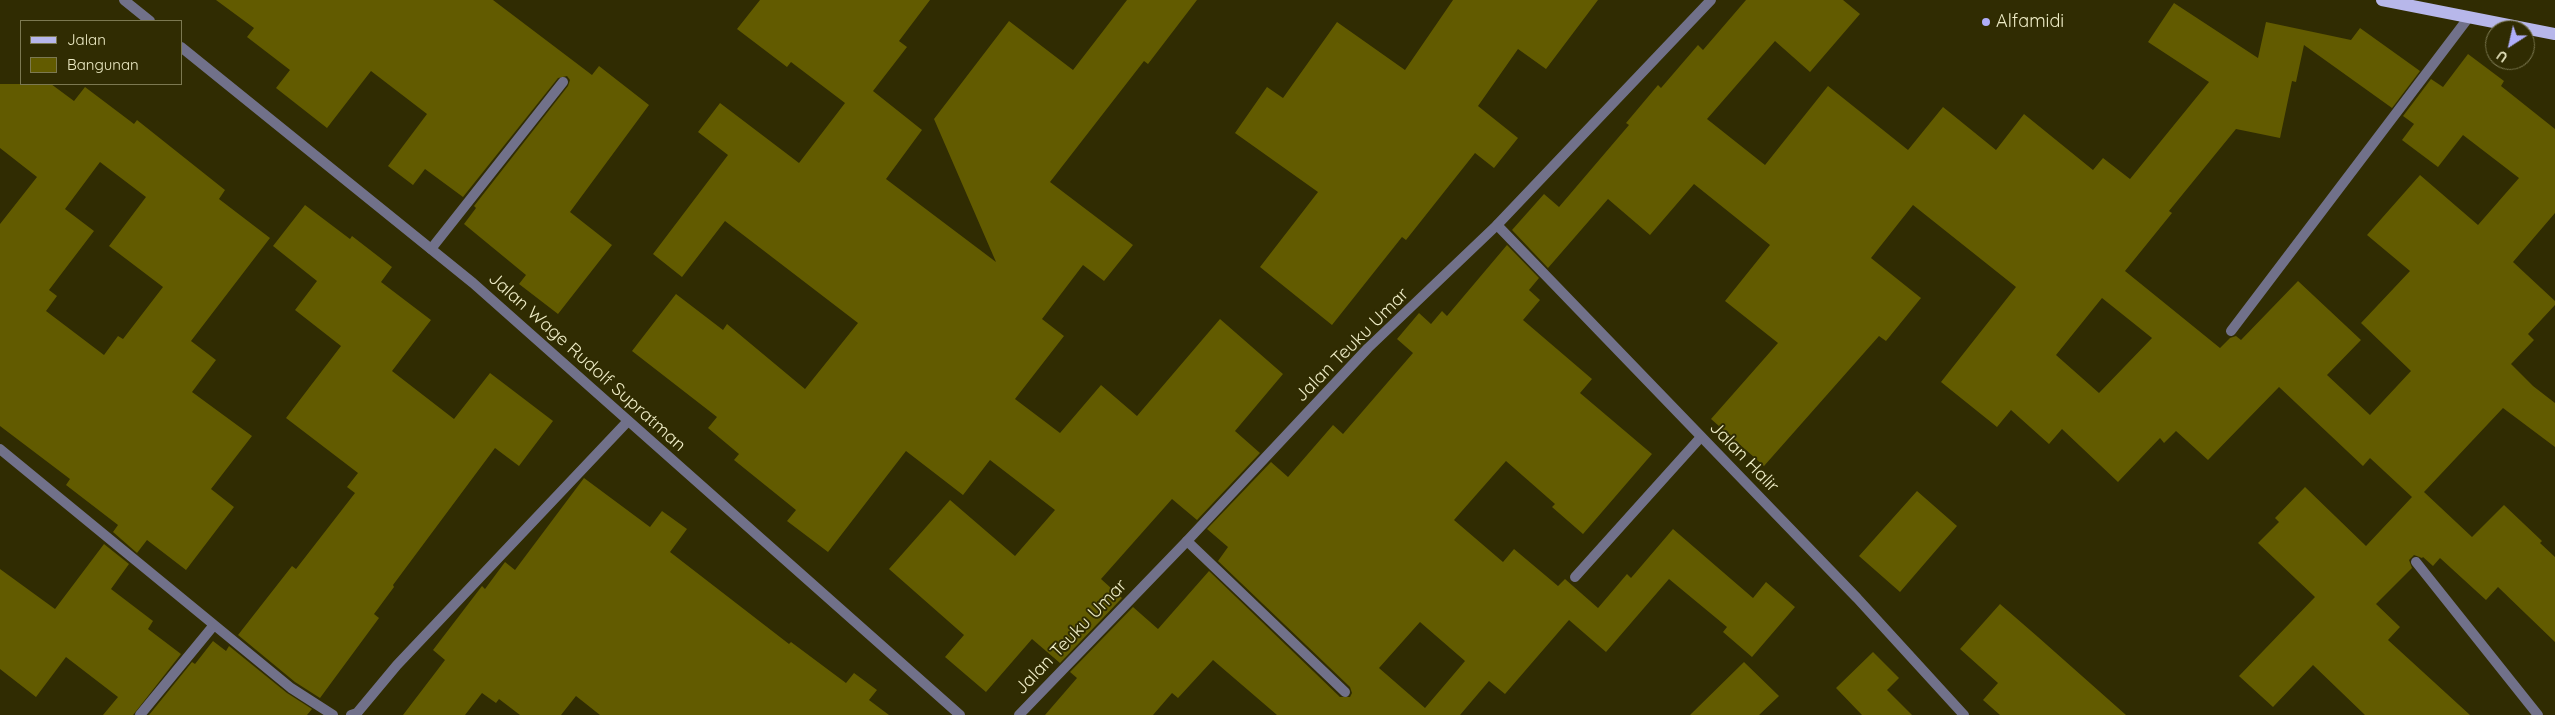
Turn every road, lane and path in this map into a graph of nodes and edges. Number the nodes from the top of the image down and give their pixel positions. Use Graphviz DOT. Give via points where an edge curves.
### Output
graph roads {
  1 [pos="124,0"];
  2 [pos="1710,0"];
  3 [pos="2382,0"];
  4 [pos="2470,17"];
  5 [pos="149,20"];
  6 [pos="2555,34"];
  7 [pos="182,48"];
  8 [pos="563,82"];
  9 [pos="1497,225"];
  10 [pos="431,249"];
  11 [pos="2231,331"];
  12 [pos="628,421"];
  13 [pos="1702,437"];
  14 [pos="0,449"];
  15 [pos="1187,541"];
  16 [pos="2416,562"];
  17 [pos="1575,577"];
  18 [pos="214,625"];
  19 [pos="1345,692"];
  20 [pos="140,715"];
  21 [pos="333,715"];
  22 [pos="351,715"];
  23 [pos="960,715"];
  24 [pos="1019,715"];
  25 [pos="1964,715"];
  26 [pos="2538,715"];
  1 -- 5 [label="street"];
  2 -- 9 [label="street, Jalan Teuku Umar"];
  3 -- 4 [label="main road"];
  4 -- 6 [label="main road"];
  4 -- 11 [label="street"];
  7 -- 10 [label="street, Jalan Wage Rudolf Supratman"];
  8 -- 10 [label="street"];
  9 -- 13 [label="street, Jalan Halir"];
  9 -- 15 [label="street, Jalan Teuku Umar" via="1368,348"];
  10 -- 12 [label="street, Jalan Wage Rudolf Supratman"];
  12 -- 22 [label="street" via="396,665 357,713"];
  12 -- 23 [label="street, Jalan Wage Rudolf Supratman"];
  13 -- 17 [label="street"];
  13 -- 25 [label="street, Jalan Halir"];
  14 -- 18 [label="street"];
  15 -- 19 [label="street"];
  15 -- 24 [label="street, Jalan Teuku Umar"];
  16 -- 26 [label="street"];
  18 -- 20 [label="street"];
  18 -- 21 [label="street" via="291,688"];
}
